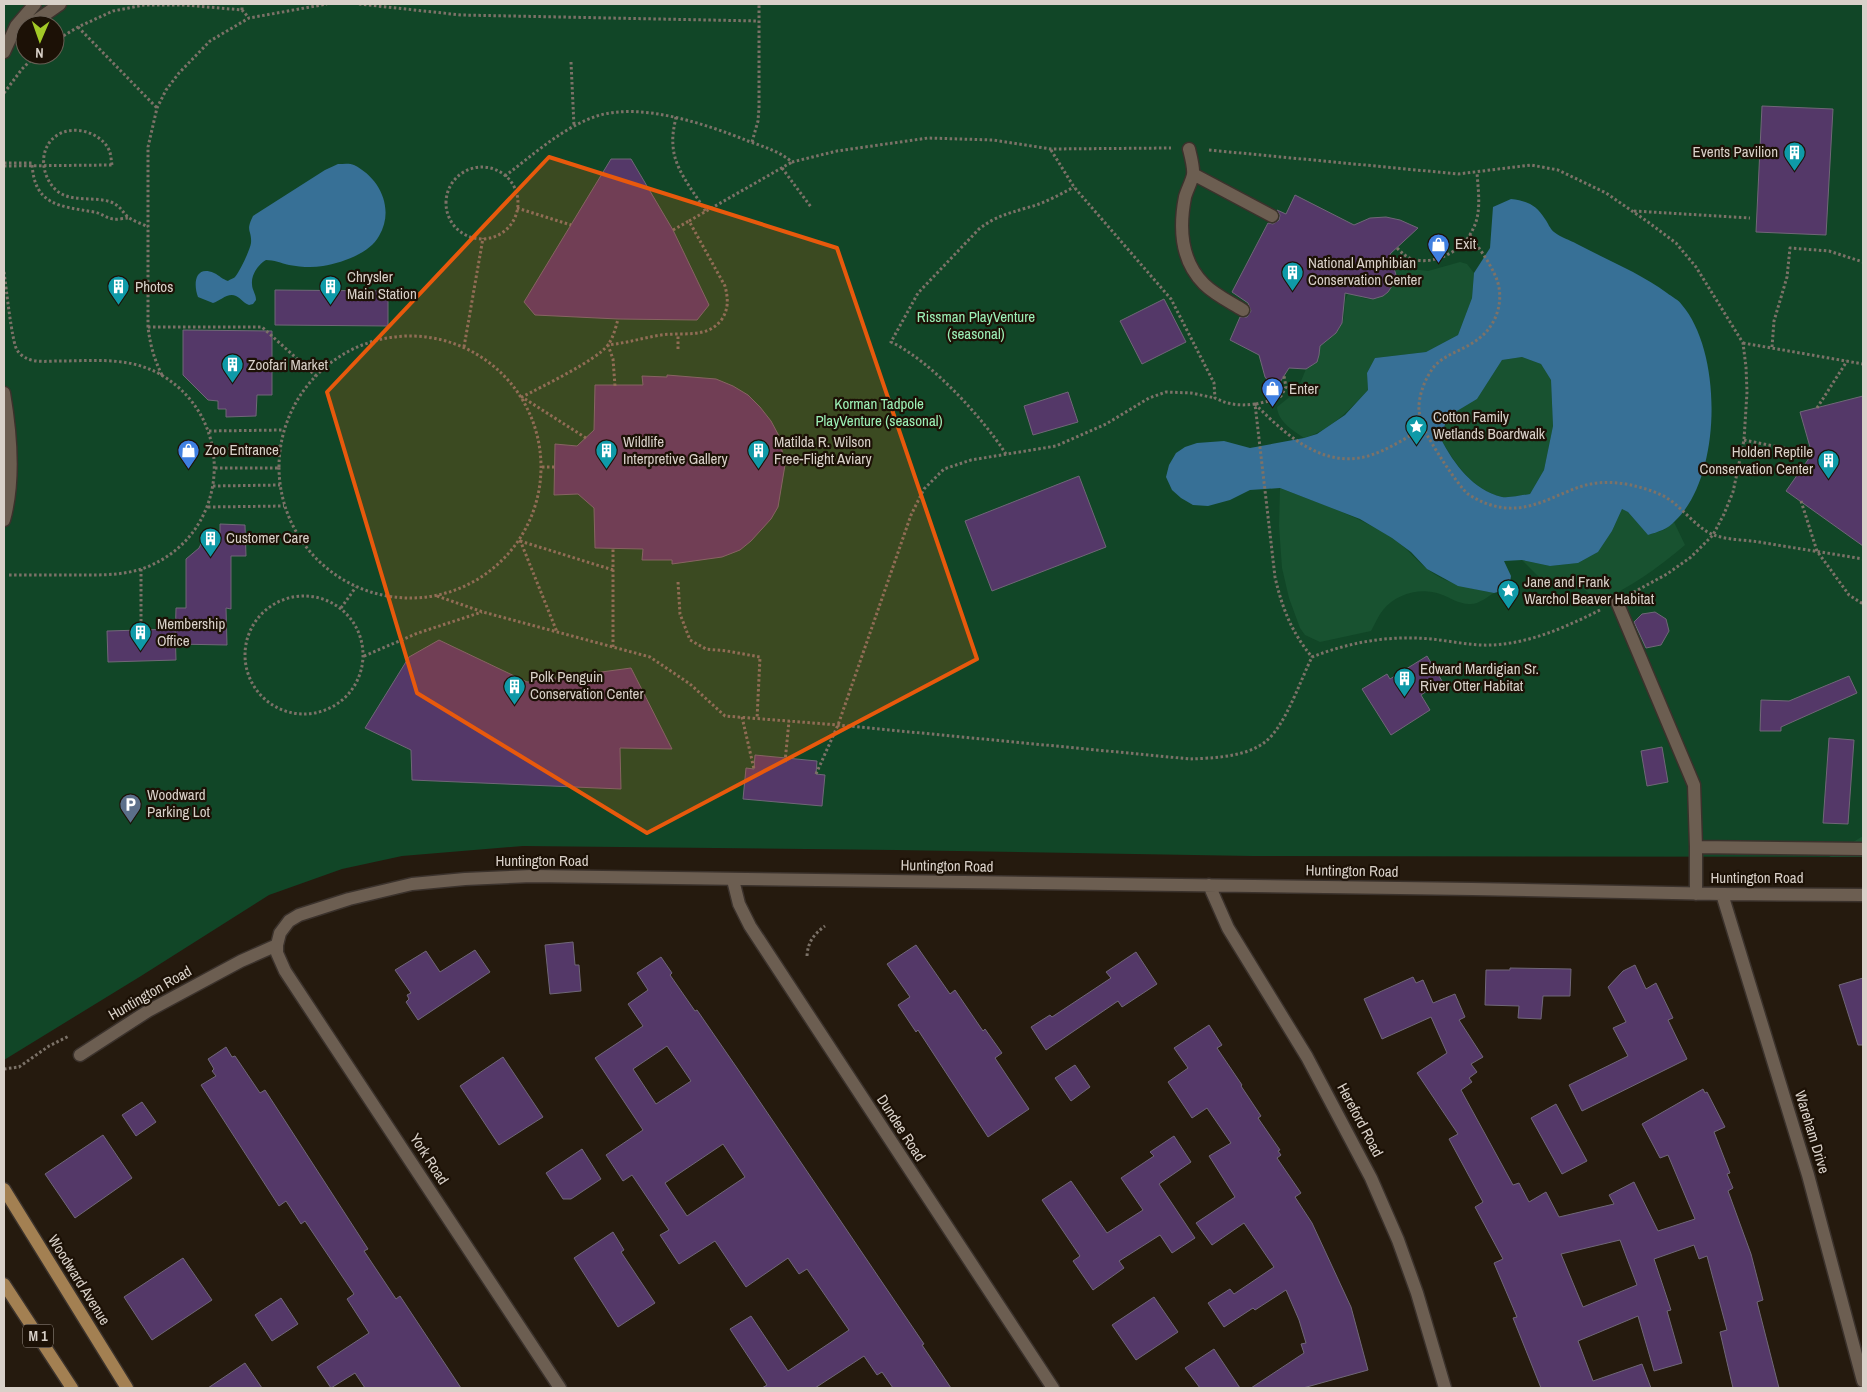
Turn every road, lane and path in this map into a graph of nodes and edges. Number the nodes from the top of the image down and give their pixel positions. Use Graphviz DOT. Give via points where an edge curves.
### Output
graph roads {
  1 [pos="35,4"];
  2 [pos="60,4"];
  3 [pos="242,4"];
  4 [pos="326,4"];
  5 [pos="359,4"];
  6 [pos="759,4"];
  7 [pos="242,10"];
  8 [pos="44,15"];
  9 [pos="250,18"];
  10 [pos="758,21"];
  11 [pos="78,27"];
  12 [pos="65,35"];
  13 [pos="15,40"];
  14 [pos="4,52"];
  15 [pos="571,62"];
  16 [pos="26,65"];
  17 [pos="4,93"];
  18 [pos="157,108"];
  19 [pos="676,118"];
  20 [pos="574,127"];
  21 [pos="752,142"];
  22 [pos="1051,149"];
  23 [pos="1189,149"];
  24 [pos="792,162"];
  25 [pos="4,164"];
  26 [pos="782,168"];
  27 [pos="1477,172"];
  28 [pos="1193,174"];
  29 [pos="505,176"];
  30 [pos="1074,188"];
  31 [pos="811,206"];
  32 [pos="517,208"];
  33 [pos="1633,211"];
  34 [pos="706,212"];
  35 [pos="1272,216"];
  36 [pos="129,218"];
  37 [pos="1750,218"];
  38 [pos="689,221"];
  39 [pos="572,225"];
  40 [pos="148,227"];
  41 [pos="673,230"];
  42 [pos="1470,235"];
  43 [pos="483,238"];
  44 [pos="1397,248"];
  45 [pos="1863,262"];
  46 [pos="4,272"];
  47 [pos="1243,310"];
  48 [pos="618,319"];
  49 [pos="148,327"];
  50 [pos="678,334"];
  51 [pos="1743,343"];
  52 [pos="608,345"];
  53 [pos="464,347"];
  54 [pos="1772,347"];
  55 [pos="678,349"];
  56 [pos="1847,361"];
  57 [pos="1863,364"];
  58 [pos="162,375"];
  59 [pos="316,376"];
  60 [pos="1284,376"];
  61 [pos="615,386"];
  62 [pos="4,393"];
  63 [pos="522,397"];
  64 [pos="1215,398"];
  65 [pos="1255,404"];
  66 [pos="1817,408"];
  67 [pos="1424,428"];
  68 [pos="284,430"];
  69 [pos="208,431"];
  70 [pos="586,438"];
  71 [pos="1744,440"];
  72 [pos="280,447"];
  73 [pos="214,449"];
  74 [pos="1006,454"];
  75 [pos="1812,454"];
  76 [pos="542,467"];
  77 [pos="554,467"];
  78 [pos="215,468"];
  79 [pos="278,468"];
  80 [pos="280,485"];
  81 [pos="214,486"];
  82 [pos="1801,501"];
  83 [pos="284,506"];
  84 [pos="208,507"];
  85 [pos="4,520"];
  86 [pos="1713,535"];
  87 [pos="520,540"];
  88 [pos="613,548"];
  89 [pos="1817,551"];
  90 [pos="1863,559"];
  91 [pos="141,569"];
  92 [pos="613,570"];
  93 [pos="7,575"];
  94 [pos="678,582"];
  95 [pos="356,587"];
  96 [pos="437,596"];
  97 [pos="1616,602"];
  98 [pos="1863,604"];
  99 [pos="341,608"];
  100 [pos="483,612"];
  101 [pos="141,630"];
  102 [pos="557,632"];
  103 [pos="613,647"];
  104 [pos="364,656"];
  105 [pos="1312,657"];
  106 [pos="742,717"];
  107 [pos="757,719"];
  108 [pos="789,721"];
  109 [pos="838,725"];
  110 [pos="785,762"];
  111 [pos="754,769"];
  112 [pos="816,774"];
  113 [pos="1696,847"];
  114 [pos="1863,848"];
  115 [pos="733,880"];
  116 [pos="1209,885"];
  117 [pos="1696,894"];
  118 [pos="1722,894"];
  119 [pos="1863,895"];
  120 [pos="824,926"];
  121 [pos="277,945"];
  122 [pos="807,956"];
  123 [pos="80,1055"];
  124 [pos="4,1189"];
  125 [pos="4,1284"];
  126 [pos="1863,1381"];
  127 [pos="72,1388"];
  128 [pos="126,1388"];
  129 [pos="560,1388"];
  130 [pos="1053,1388"];
  131 [pos="1445,1388"];
  1 -- 14 [label="street" via="16,26"];
  2 -- 8 [label="street"];
  3 -- 7 [label="path"];
  4 -- 9 [label="path"];
  5 -- 10 [label="path" via="461,16"];
  6 -- 10 [label="path"];
  7 -- 9 [label="path"];
  7 -- 11 [label="path" via="144,5 113,11"];
  9 -- 18 [label="path" via="210,41 178,73"];
  10 -- 21 [label="path" via="759,108"];
  11 -- 12 [label="path"];
  11 -- 18 [label="path"];
  13 -- 14 [label="street"];
  15 -- 20 [label="path"];
  16 -- 17 [label="path"];
  18 -- 40 [label="path" via="148,147"];
  19 -- 20 [label="path" via="611,112"];
  19 -- 21 [label="path"];
  19 -- 34 [label="path" via="675,158"];
  20 -- 29 [label="path"];
  21 -- 24 [label="path"];
  22 -- 23 [label="path"];
  22 -- 24 [label="path" via="993,140 928,138 836,151"];
  22 -- 30 [label="path"];
  23 -- 27 [label="path" via="1458,174"];
  23 -- 28 [label="street"];
  24 -- 26 [label="path"];
  25 -- 36 [label="path" via="32,163 40,191 55,204 103,214 112,219"];
  25 -- 36 [label="path, bridge" via="112,165 109,149 96,135 78,130 57,135 47,146 43,163 46,179 65,196 111,202 121,207"];
  26 -- 31 [label="path"];
  26 -- 34 [label="path"];
  27 -- 33 [label="path" via="1531,166 1558,170 1606,193"];
  27 -- 42 [label="path" via="1478,214"];
  28 -- 35 [label="street"];
  28 -- 47 [label="street" via="1185,197 1183,248 1204,284"];
  29 -- 32 [label="path" via="514,187"];
  29 -- 43 [label="path" via="497,170 474,168 459,175 449,189 446,205 451,221 463,233"];
  30 -- 64 [label="path" via="1171,299 1214,383"];
  30 -- 74 [label="path" via="1027,208 1003,214 979,229 918,293 891,342 927,366 949,387 984,423"];
  32 -- 39 [label="path"];
  32 -- 43 [label="path" via="508,227 498,235"];
  33 -- 37 [label="path"];
  33 -- 51 [label="path" via="1676,242 1696,267"];
  34 -- 38 [label="path"];
  36 -- 40 [label="path"];
  38 -- 41 [label="path"];
  38 -- 50 [label="path" via="728,297 726,313 717,325 706,332"];
  40 -- 49 [label="path"];
  42 -- 44 [label="path" via="1450,253 1435,260 1412,259"];
  42 -- 67 [label="path" via="1495,274 1500,302 1497,317 1475,342 1434,366 1422,391 1419,410"];
  43 -- 53 [label="path"];
  45 -- 54 [label="path" via="1829,251 1790,248 1787,277 1774,322"];
  46 -- 58 [label="path" via="16,350 26,358 40,362 120,361 143,366"];
  48 -- 52 [label="path"];
  49 -- 58 [label="path" via="152,353"];
  49 -- 59 [label="path" via="262,327"];
  50 -- 52 [label="path"];
  50 -- 55 [label="path"];
  51 -- 54 [label="path"];
  51 -- 71 [label="path" via="1747,392"];
  52 -- 61 [label="path" via="614,364"];
  52 -- 63 [label="path" via="594,357"];
  53 -- 59 [label="path" via="419,336 396,336 353,349"];
  53 -- 63 [label="path" via="499,371"];
  54 -- 56 [label="path"];
  56 -- 57 [label="path"];
  56 -- 66 [label="path"];
  58 -- 69 [label="path" via="194,403"];
  59 -- 68 [label="path" via="295,404"];
  60 -- 65 [label="path" via="1286,386 1281,396"];
  62 -- 85 [label="street" via="11,455"];
  63 -- 70 [label="path"];
  63 -- 76 [label="path" via="536,431"];
  64 -- 65 [label="path" via="1242,406"];
  64 -- 74 [label="path" via="1166,392 1056,446"];
  65 -- 67 [label="path" via="1298,443 1317,453 1342,458 1367,456 1384,450"];
  65 -- 105 [label="path" via="1280,600 1300,642"];
  67 -- 86 [label="path" via="1457,482 1478,500 1507,508 1525,507 1588,484 1633,485 1670,500"];
  68 -- 69 [label="path"];
  68 -- 72 [label="path"];
  69 -- 73 [label="path"];
  71 -- 75 [label="path"];
  71 -- 86 [label="path" via="1732,492"];
  72 -- 73 [label="path"];
  72 -- 79 [label="path"];
  73 -- 78 [label="path"];
  74 -- 109 [label="path" via="944,469 924,489 911,515"];
  76 -- 77 [label="path"];
  76 -- 87 [label="path" via="532,518"];
  78 -- 79 [label="path"];
  78 -- 81 [label="path"];
  79 -- 80 [label="path"];
  80 -- 81 [label="path"];
  80 -- 83 [label="path"];
  81 -- 84 [label="path"];
  82 -- 89 [label="path"];
  83 -- 84 [label="path"];
  83 -- 95 [label="path" via="295,531 311,554 332,573"];
  84 -- 91 [label="path" via="198,526 183,543 168,556"];
  86 -- 89 [label="path"];
  86 -- 97 [label="path" via="1691,557 1667,574"];
  87 -- 92 [label="path"];
  87 -- 96 [label="path" via="484,576"];
  87 -- 102 [label="path"];
  88 -- 92 [label="path"];
  89 -- 90 [label="path"];
  89 -- 98 [label="path" via="1849,595"];
  91 -- 93 [label="path" via="106,574"];
  91 -- 101 [label="path"];
  92 -- 103 [label="path"];
  94 -- 107 [label="path" via="680,614 690,640 706,649 760,657"];
  95 -- 96 [label="path" via="382,596"];
  95 -- 99 [label="path"];
  96 -- 100 [label="path"];
  97 -- 105 [label="path" via="1569,625 1517,642 1492,645 1393,638 1340,647"];
  97 -- 113 [label="street" via="1694,785"];
  99 -- 104 [label="path" via="361,636"];
  99 -- 104 [label="path" via="306,596 283,599 263,612 250,631 244,654 249,677 261,697 280,710 303,714 325,711 345,698 359,678"];
  100 -- 102 [label="path"];
  100 -- 104 [label="path" via="418,633"];
  102 -- 103 [label="path"];
  103 -- 106 [label="path" via="650,657 690,684 725,716"];
  105 -- 109 [label="path" via="1280,725 1265,743 1243,753 1217,758 1190,760"];
  106 -- 107 [label="path"];
  106 -- 111 [label="path"];
  107 -- 108 [label="path"];
  108 -- 109 [label="path"];
  108 -- 110 [label="path"];
  109 -- 112 [label="path"];
  113 -- 114 [label="street"];
  113 -- 117 [label="street"];
  115 -- 116 [label="street, Huntington Road"];
  115 -- 121 [label="street, Huntington Road" via="532,876 412,884 299,915 280,933"];
  115 -- 130 [label="street, Dundee Road" via="739,904 750,926"];
  116 -- 117 [label="street, Huntington Road"];
  116 -- 131 [label="street, Hereford Road" via="1228,928 1307,1057 1372,1178 1417,1293"];
  117 -- 118 [label="street, Huntington Road"];
  118 -- 119 [label="street, Huntington Road"];
  118 -- 126 [label="street, Wareham Drive" via="1808,1176"];
  120 -- 122 [label="path" via="808,944"];
  121 -- 123 [label="street, Huntington Road" via="148,1011"];
  121 -- 129 [label="street, York Road" via="277,953 286,971"];
  124 -- 128 [label="main road, Woodward Avenue"];
  125 -- 127 [label="main road, M 1"];
}
